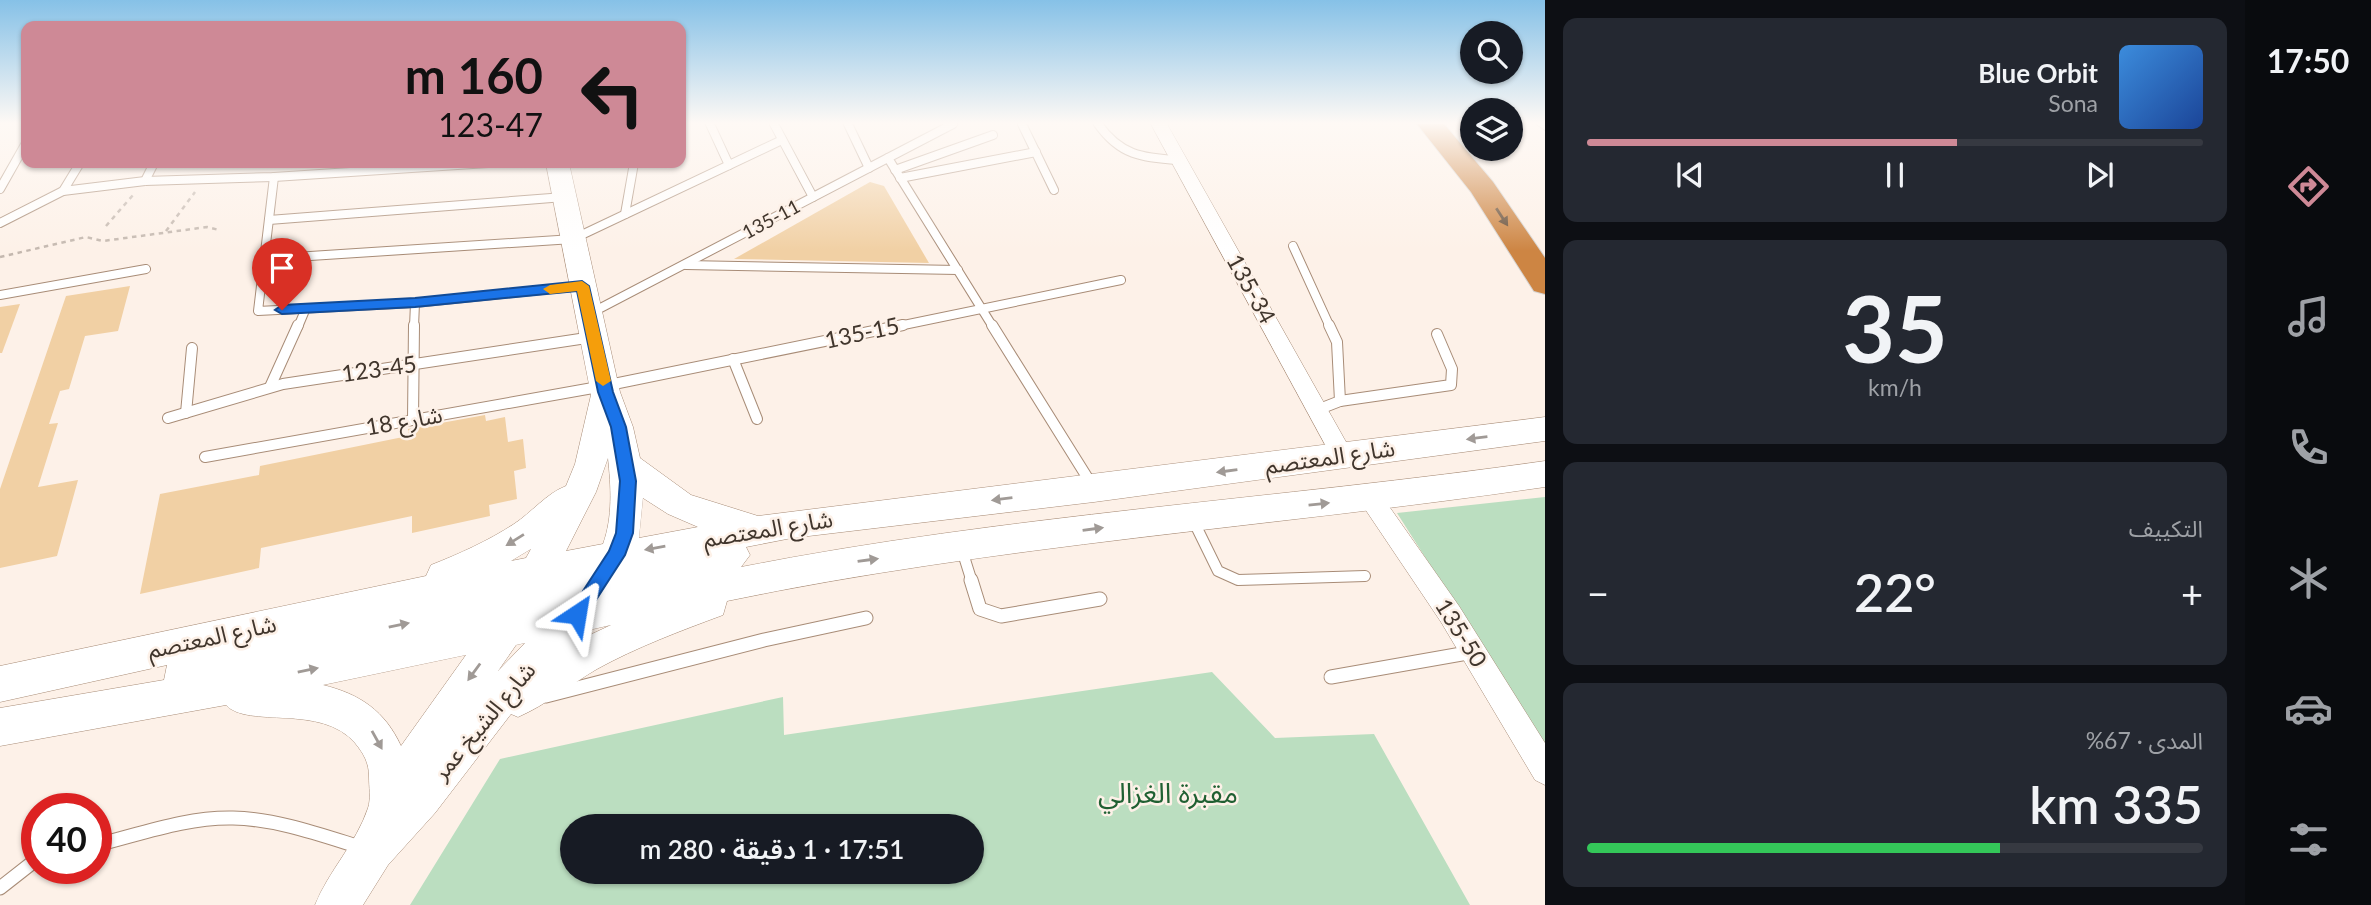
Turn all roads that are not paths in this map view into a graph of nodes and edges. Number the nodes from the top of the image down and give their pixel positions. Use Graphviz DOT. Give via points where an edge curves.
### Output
graph roads {
  1 [pos="15,166"];
  2 [pos="726,166"];
  3 [pos="797,166"];
  4 [pos="893,166"];
  5 [pos="916,166"];
  6 [pos="946,166"];
  7 [pos="1042,166"];
  8 [pos="1182,166"];
  9 [pos="1467,166"];
  10 [pos="1492,166"];
  11 [pos="869,167"];
  12 [pos="77,168"];
  13 [pos="151,168"];
  14 [pos="330,168"];
  15 [pos="390,168"];
  16 [pos="558,168"];
  17 [pos="633,168"];
  18 [pos="328,172"];
  19 [pos="897,174"];
  20 [pos="274,177"];
  21 [pos="145,180"];
  22 [pos="0,189"];
  23 [pos="1054,190"];
  24 [pos="63,191"];
  25 [pos="564,197"];
  26 [pos="813,197"];
  27 [pos="625,215"];
  28 [pos="269,220"];
  29 [pos="0,223"];
  30 [pos="573,239"];
  31 [pos="1545,239"];
  32 [pos="1293,246"];
  33 [pos="264,259"];
  34 [pos="683,265"];
  35 [pos="146,269"];
  36 [pos="958,270"];
  37 [pos="1121,280"];
  38 [pos="1545,283"];
  39 [pos="582,286"];
  40 [pos="0,295"];
  41 [pos="415,303"];
  42 [pos="982,308"];
  43 [pos="306,309"];
  44 [pos="591,325"];
  45 [pos="1437,334"];
  46 [pos="192,348"];
  47 [pos="733,359"];
  48 [pos="412,365"];
  49 [pos="270,387"];
  50 [pos="605,389"];
  51 [pos="1340,401"];
  52 [pos="1317,410"];
  53 [pos="186,413"];
  54 [pos="168,418"];
  55 [pos="413,419"];
  56 [pos="757,419"];
  57 [pos="1545,429"];
  58 [pos="1342,455"];
  59 [pos="205,457"];
  60 [pos="625,463"];
  61 [pos="1545,474"];
  62 [pos="583,486"];
  63 [pos="1094,488"];
  64 [pos="1371,499"];
  65 [pos="924,508"];
  66 [pos="1192,518"];
  67 [pos="792,524"];
  68 [pos="961,547"];
  69 [pos="616,555"];
  70 [pos="813,568"];
  71 [pos="1366,576"];
  72 [pos="555,593"];
  73 [pos="1100,599"];
  74 [pos="377,601"];
  75 [pos="866,618"];
  76 [pos="1473,652"];
  77 [pos="1331,677"];
  78 [pos="0,684"];
  79 [pos="201,692"];
  80 [pos="510,704"];
  81 [pos="0,726"];
  82 [pos="468,738"];
  83 [pos="1545,770"];
  84 [pos="390,803"];
  85 [pos="112,841"];
  86 [pos="373,850"];
  87 [pos="21,872"];
  88 [pos="0,888"];
  89 [pos="337,905"];
  1 -- 22 [label="lane"];
  2 -- 27 [label="lane"];
  3 -- 26 [label="lane"];
  4 -- 19 [label="lane"];
  5 -- 19 [label="lane"];
  6 -- 19 [label="lane"];
  7 -- 23 [label="lane"];
  8 -- 52 [label="street, 135-34"];
  9 -- 38 [label="highway, one-way"];
  10 -- 31 [label="highway"];
  11 -- 26 [label="lane, 135-11"];
  12 -- 24 [label="lane"];
  13 -- 21 [label="lane"];
  14 -- 18 [label="lane"];
  15 -- 18 [label="lane"];
  16 -- 25 [label="main road, شارع الشيخ عمر"];
  17 -- 27 [label="lane"];
  18 -- 20 [label="lane"];
  19 -- 36 [label="lane"];
  20 -- 21 [label="lane"];
  20 -- 28 [label="lane"];
  21 -- 24 [label="lane"];
  24 -- 29 [label="lane"];
  25 -- 28 [label="lane"];
  25 -- 30 [label="main road, شارع الشيخ عمر"];
  26 -- 34 [label="lane, 135-11"];
  27 -- 30 [label="lane"];
  28 -- 33 [label="lane"];
  30 -- 33 [label="lane"];
  30 -- 39 [label="main road, شارع الشيخ عمر"];
  32 -- 51 [label="lane" via="1337,342"];
  33 -- 43 [label="lane" via="258,311"];
  34 -- 36 [label="lane"];
  34 -- 44 [label="lane, 135-11"];
  35 -- 40 [label="lane"];
  36 -- 42 [label="lane"];
  37 -- 42 [label="lane, 135-15"];
  39 -- 41 [label="lane"];
  39 -- 44 [label="main road, شارع الشيخ عمر"];
  41 -- 43 [label="lane"];
  41 -- 48 [label="lane"];
  42 -- 47 [label="lane, 135-15"];
  42 -- 63 [label="lane"];
  43 -- 49 [label="lane"];
  44 -- 48 [label="lane, 123-45"];
  44 -- 50 [label="main road, شارع الشيخ عمر"];
  45 -- 51 [label="lane" via="1451,369 1451,385"];
  46 -- 53 [label="lane"];
  47 -- 50 [label="lane, 135-15"];
  47 -- 56 [label="lane"];
  48 -- 49 [label="lane, 123-45"];
  48 -- 55 [label="lane"];
  49 -- 53 [label="lane, 123-45"];
  50 -- 55 [label="lane, شارع 18"];
  50 -- 60 [label="main road, شارع الشيخ عمر"];
  50 -- 62 [label="main road, شارع الشيخ عمر" via="601,425"];
  51 -- 52 [label="lane"];
  52 -- 58 [label="street, 135-34"];
  53 -- 54 [label="lane, 123-45"];
  55 -- 59 [label="lane, شارع 18"];
  57 -- 58 [label="main road, شارع المعتصم, one-way"];
  58 -- 63 [label="main road, شارع المعتصم, one-way"];
  60 -- 67 [label="main road" via="664,496 710,519"];
  60 -- 69 [label="main road, شارع الشيخ عمر" via="624,533"];
  61 -- 64 [label="main road, شارع المعتصم"];
  62 -- 72 [label="main road, شارع الشيخ عمر"];
  62 -- 74 [label="main road, one-way" via="535,527 492,554"];
  63 -- 65 [label="main road, شارع المعتصم, one-way"];
  66 -- 64 [label="main road, شارع المعتصم, one-way"];
  64 -- 76 [label="street, 135-50"];
  65 -- 67 [label="main road, شارع المعتصم"];
  65 -- 72 [label="main road"];
  68 -- 66 [label="main road, شارع المعتصم, one-way"];
  66 -- 71 [label="lane" via="1218,571 1238,580"];
  67 -- 69 [label="main road, شارع المعتصم, one-way"];
  70 -- 68 [label="main road, شارع المعتصم, one-way"];
  68 -- 73 [label="lane" via="979,609 1000,616"];
  69 -- 72 [label="main road" via="591,578"];
  70 -- 72 [label="main road, شارع المعتصم"];
  70 -- 80 [label="main road" via="632,631 545,678"];
  72 -- 74 [label="main road, شارع المعتصم"];
  79 -- 72 [label="main road, شارع المعتصم, one-way"];
  81 -- 72 [label="main road, one-way" via="267,653"];
  72 -- 82 [label="main road, شارع الشيخ عمر" via="503,694"];
  72 -- 84 [label="main road, شارع الشيخ عمر, one-way" via="430,735"];
  74 -- 78 [label="main road, شارع المعتصم"];
  75 -- 80 [label="lane"];
  76 -- 77 [label="lane"];
  76 -- 83 [label="street, 135-50"];
  79 -- 81 [label="main road, شارع المعتصم"];
  79 -- 84 [label="main road, one-way" via="317,700 353,714 373,732 387,761"];
  80 -- 82 [label="main road"];
  82 -- 86 [label="main road, شارع الشيخ عمر"];
  84 -- 86 [label="main road, شارع الشيخ عمر"];
  85 -- 86 [label="lane" via="207,819 232,818 297,829"];
  86 -- 89 [label="main road, شارع الشيخ عمر"];
  87 -- 88 [label="lane"];
}
